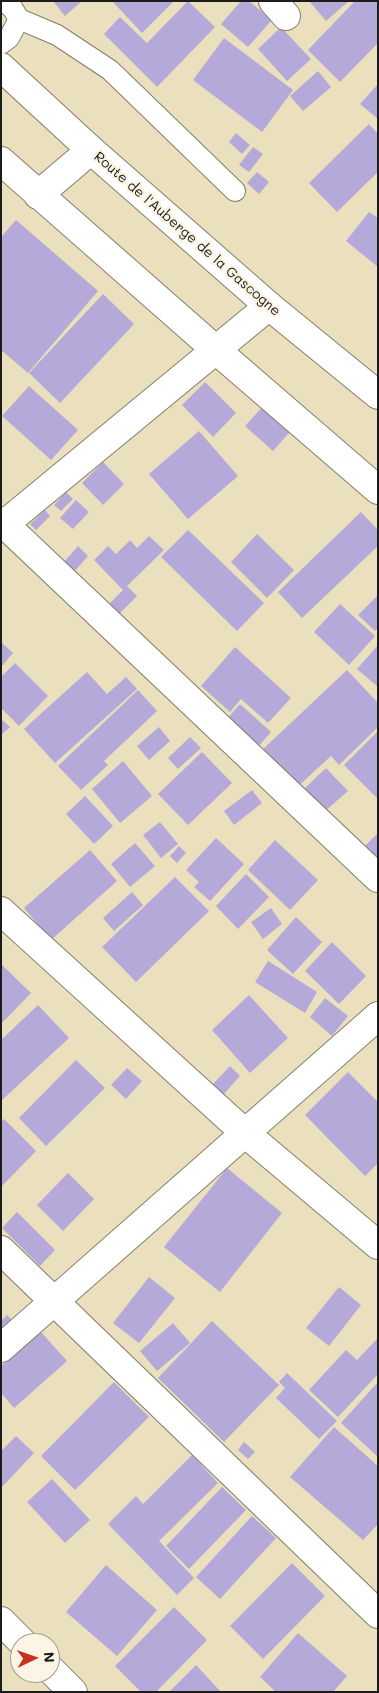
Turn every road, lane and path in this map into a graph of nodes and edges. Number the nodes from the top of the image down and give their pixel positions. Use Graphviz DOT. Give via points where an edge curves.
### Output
graph roads {
  1 [pos="4,1"];
  2 [pos="19,19"];
  3 [pos="1,44"];
  4 [pos="1,67"];
  5 [pos="91,150"];
  6 [pos="1,162"];
  7 [pos="235,191"];
  8 [pos="38,195"];
  9 [pos="269,306"];
  10 [pos="216,350"];
  11 [pos="378,395"];
  12 [pos="378,490"];
  13 [pos="2,524"];
  14 [pos="378,878"];
  15 [pos="1,911"];
  16 [pos="378,1016"];
  17 [pos="245,1133"];
  18 [pos="378,1245"];
  19 [pos="1,1250"];
  20 [pos="54,1301"];
  21 [pos="1,1348"];
  22 [pos="378,1614"];
  23 [pos="1,1622"];
  24 [pos="13,1633"];
  25 [pos="60,1679"];
  26 [pos="73,1692"];
  1 -- 2 [label="lane"];
  2 -- 3 [label="lane" via="9,38"];
  2 -- 7 [label="lane" via="57,35 110,70"];
  4 -- 5 [label="street, Route de l'Auberge de la Gascogne"];
  5 -- 8 [label="street"];
  5 -- 9 [label="street, Route de l'Auberge de la Gascogne"];
  6 -- 8 [label="street"];
  8 -- 10 [label="street"];
  9 -- 10 [label="street"];
  9 -- 11 [label="street, Route de l'Auberge de la Gascogne"];
  10 -- 12 [label="street"];
  10 -- 13 [label="street"];
  13 -- 14 [label="street"];
  15 -- 17 [label="street"];
  16 -- 17 [label="street"];
  17 -- 18 [label="street"];
  17 -- 20 [label="street"];
  19 -- 20 [label="street"];
  20 -- 21 [label="street"];
  20 -- 22 [label="street"];
  23 -- 24 [label="street"];
  25 -- 26 [label="street"];
}
